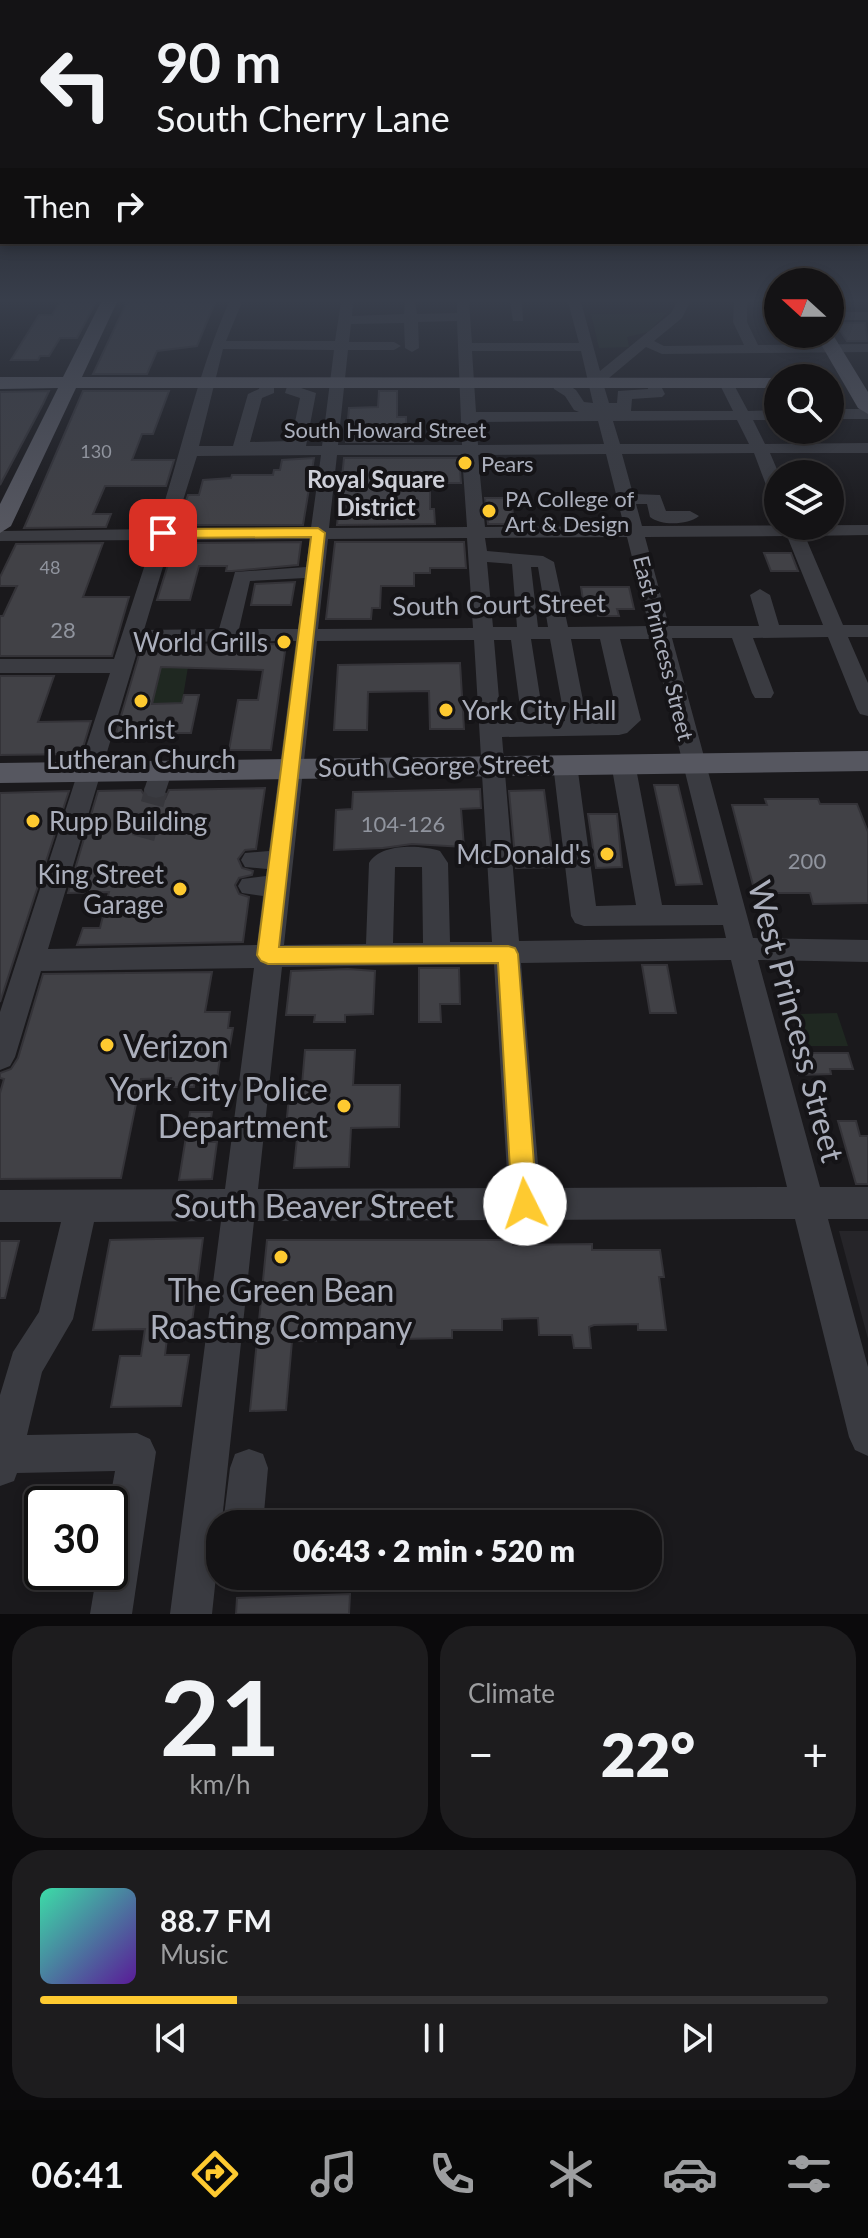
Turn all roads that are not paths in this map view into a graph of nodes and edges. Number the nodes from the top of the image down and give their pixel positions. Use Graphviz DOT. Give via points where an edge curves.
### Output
graph roads {
  1 [pos="72,377"];
  2 [pos="208,377"];
  3 [pos="338,377"];
  4 [pos="467,377"];
  5 [pos="593,377"];
  6 [pos="601,377"];
  7 [pos="764,382"];
  8 [pos="860,382"];
  9 [pos="0,383"];
  10 [pos="69,383"];
  11 [pos="206,383"];
  12 [pos="337,383"];
  13 [pos="467,383"];
  14 [pos="559,383"];
  15 [pos="594,383"];
  16 [pos="653,383"];
  17 [pos="726,383"];
  18 [pos="267,388"];
  19 [pos="294,388"];
  20 [pos="868,408"];
  21 [pos="603,412"];
  22 [pos="844,414"];
  23 [pos="868,414"];
  24 [pos="743,415"];
  25 [pos="764,415"];
  26 [pos="469,417"];
  27 [pos="868,448"];
  28 [pos="613,449"];
  29 [pos="760,449"];
  30 [pos="329,450"];
  31 [pos="190,451"];
  32 [pos="470,451"];
  33 [pos="764,460"];
  34 [pos="626,499"];
  35 [pos="661,524"];
  36 [pos="633,525"];
  37 [pos="0,526"];
  38 [pos="764,526"];
  39 [pos="163,533"];
  40 [pos="318,533"];
  41 [pos="476,533"];
  42 [pos="844,533"];
  43 [pos="865,535"];
  44 [pos="0,536"];
  45 [pos="797,540"];
  46 [pos="478,556"];
  47 [pos="522,564"];
  48 [pos="314,572"];
  49 [pos="760,595"];
  50 [pos="284,618"];
  51 [pos="659,625"];
  52 [pos="230,626"];
  53 [pos="604,631"];
  54 [pos="740,631"];
  55 [pos="771,631"];
  56 [pos="834,631"];
  57 [pos="868,631"];
  58 [pos="524,632"];
  59 [pos="558,632"];
  60 [pos="484,633"];
  61 [pos="306,634"];
  62 [pos="130,636"];
  63 [pos="0,666"];
  64 [pos="121,666"];
  65 [pos="763,693"];
  66 [pos="868,708"];
  67 [pos="534,729"];
  68 [pos="577,729"];
  69 [pos="490,730"];
  70 [pos="868,761"];
  71 [pos="692,762"];
  72 [pos="623,763"];
  73 [pos="565,764"];
  74 [pos="493,765"];
  75 [pos="291,767"];
  76 [pos="87,770"];
  77 [pos="0,773"];
  78 [pos="732,915"];
  79 [pos="584,916"];
  80 [pos="651,916"];
  81 [pos="741,950"];
  82 [pos="868,951"];
  83 [pos="589,953"];
  84 [pos="508,954"];
  85 [pos="268,955"];
  86 [pos="379,955"];
  87 [pos="437,955"];
  88 [pos="29,960"];
  89 [pos="0,1057"];
  90 [pos="868,1203"];
  91 [pos="525,1204"];
  92 [pos="807,1204"];
  93 [pos="239,1205"];
  94 [pos="0,1206"];
  95 [pos="81,1206"];
  96 [pos="868,1437"];
  97 [pos="2,1460"];
  98 [pos="249,1468"];
  99 [pos="244,1510"];
  100 [pos="111,1614"];
  101 [pos="191,1614"];
  1 -- 10 [label="main road"];
  2 -- 11 [label="street"];
  3 -- 12 [label="street"];
  4 -- 13 [label="street"];
  5 -- 15 [label="street, East Princess Street"];
  6 -- 15 [label="street"];
  7 -- 17 [label="main road"];
  8 -- 20 [label="main road"];
  9 -- 10 [label="main road"];
  10 -- 11 [label="main road"];
  10 -- 37 [label="main road"];
  11 -- 18 [label="main road"];
  11 -- 31 [label="street"];
  12 -- 13 [label="main road"];
  12 -- 19 [label="main road"];
  12 -- 30 [label="street"];
  13 -- 14 [label="main road"];
  13 -- 26 [label="street"];
  14 -- 15 [label="main road"];
  14 -- 21 [label="street" via="575,405"];
  15 -- 16 [label="main road"];
  15 -- 21 [label="street, East Princess Street"];
  16 -- 17 [label="main road"];
  16 -- 21 [label="street" via="657,394 623,394 626,408"];
  17 -- 24 [label="street"];
  18 -- 19 [label="main road"];
  18 -- 19 [label="street" via="256,394 241,447 298,446 308,393"];
  21 -- 24 [label="street"];
  21 -- 26 [label="street"];
  21 -- 28 [label="street, East Princess Street"];
  22 -- 23 [label="street"];
  24 -- 25 [label="street"];
  24 -- 29 [label="street"];
  26 -- 32 [label="street"];
  27 -- 29 [label="street, South Howard Street"];
  28 -- 29 [label="street, South Howard Street"];
  28 -- 32 [label="street, South Howard Street"];
  28 -- 34 [label="street, East Princess Street"];
  29 -- 33 [label="street"];
  30 -- 31 [label="street, South Howard Street"];
  30 -- 32 [label="street, South Howard Street"];
  30 -- 40 [label="street"];
  31 -- 39 [label="street"];
  32 -- 41 [label="street"];
  34 -- 35 [label="street" via="654,499"];
  34 -- 36 [label="street, East Princess Street"];
  35 -- 36 [label="street"];
  35 -- 38 [label="street"];
  36 -- 41 [label="street"];
  36 -- 51 [label="street, East Princess Street"];
  39 -- 40 [label="street"];
  39 -- 44 [label="street"];
  39 -- 62 [label="street"];
  40 -- 41 [label="street"];
  40 -- 48 [label="street"];
  41 -- 46 [label="street"];
  42 -- 43 [label="street"];
  45 -- 56 [label="street"];
  46 -- 47 [label="street" via="512,557"];
  46 -- 60 [label="street"];
  47 -- 58 [label="street"];
  47 -- 59 [label="street" via="547,566"];
  48 -- 52 [label="street" via="242,576"];
  48 -- 61 [label="street"];
  49 -- 55 [label="street"];
  50 -- 52 [label="street"];
  51 -- 53 [label="street, South Court Street"];
  51 -- 54 [label="street, South Court Street"];
  51 -- 71 [label="street, East Princess Street"];
  52 -- 61 [label="street, South Court Street"];
  52 -- 62 [label="street, South Court Street"];
  53 -- 59 [label="street, South Court Street"];
  53 -- 68 [label="street" via="630,720 619,728"];
  54 -- 55 [label="street, South Court Street"];
  54 -- 65 [label="street"];
  55 -- 56 [label="street, South Court Street"];
  56 -- 57 [label="street, South Court Street"];
  56 -- 66 [label="street"];
  58 -- 59 [label="street, South Court Street"];
  58 -- 60 [label="street, South Court Street"];
  58 -- 67 [label="street"];
  59 -- 68 [label="street"];
  60 -- 61 [label="street, South Court Street"];
  60 -- 69 [label="street"];
  61 -- 75 [label="street"];
  62 -- 64 [label="street"];
  63 -- 64 [label="street"];
  64 -- 76 [label="street"];
  67 -- 68 [label="street"];
  67 -- 69 [label="street"];
  69 -- 74 [label="street"];
  70 -- 71 [label="main road, South George Street"];
  71 -- 72 [label="main road, South George Street"];
  71 -- 78 [label="street, West Princess Street"];
  72 -- 73 [label="main road, South George Street"];
  72 -- 80 [label="street"];
  73 -- 74 [label="main road, South George Street"];
  73 -- 79 [label="street"];
  74 -- 75 [label="main road, South George Street"];
  74 -- 84 [label="street"];
  75 -- 76 [label="main road, South George Street" via="158,780"];
  75 -- 85 [label="street" via="266,873"];
  76 -- 77 [label="main road, South George Street"];
  76 -- 88 [label="street"];
  78 -- 80 [label="street"];
  78 -- 81 [label="street, West Princess Street"];
  79 -- 80 [label="street"];
  79 -- 83 [label="street"];
  81 -- 82 [label="street"];
  81 -- 83 [label="street"];
  81 -- 92 [label="street, West Princess Street"];
  83 -- 84 [label="street"];
  84 -- 87 [label="street"];
  84 -- 91 [label="street"];
  85 -- 86 [label="street"];
  85 -- 88 [label="street"];
  85 -- 93 [label="street"];
  86 -- 87 [label="street"];
  86 -- 87 [label="street" via="382,863 391,858 431,858"];
  88 -- 89 [label="street"];
  90 -- 92 [label="street, South Beaver Street"];
  91 -- 92 [label="street, South Beaver Street"];
  91 -- 93 [label="street, South Beaver Street"];
  92 -- 96 [label="street, West Princess Street"];
  93 -- 95 [label="street, South Beaver Street"];
  93 -- 101 [label="street"];
  94 -- 95 [label="street, South Beaver Street"];
  95 -- 97 [label="street" via="55,1319 26,1365"];
  97 -- 100 [label="street" via="137,1452"];
  98 -- 99 [label="street"];
}
